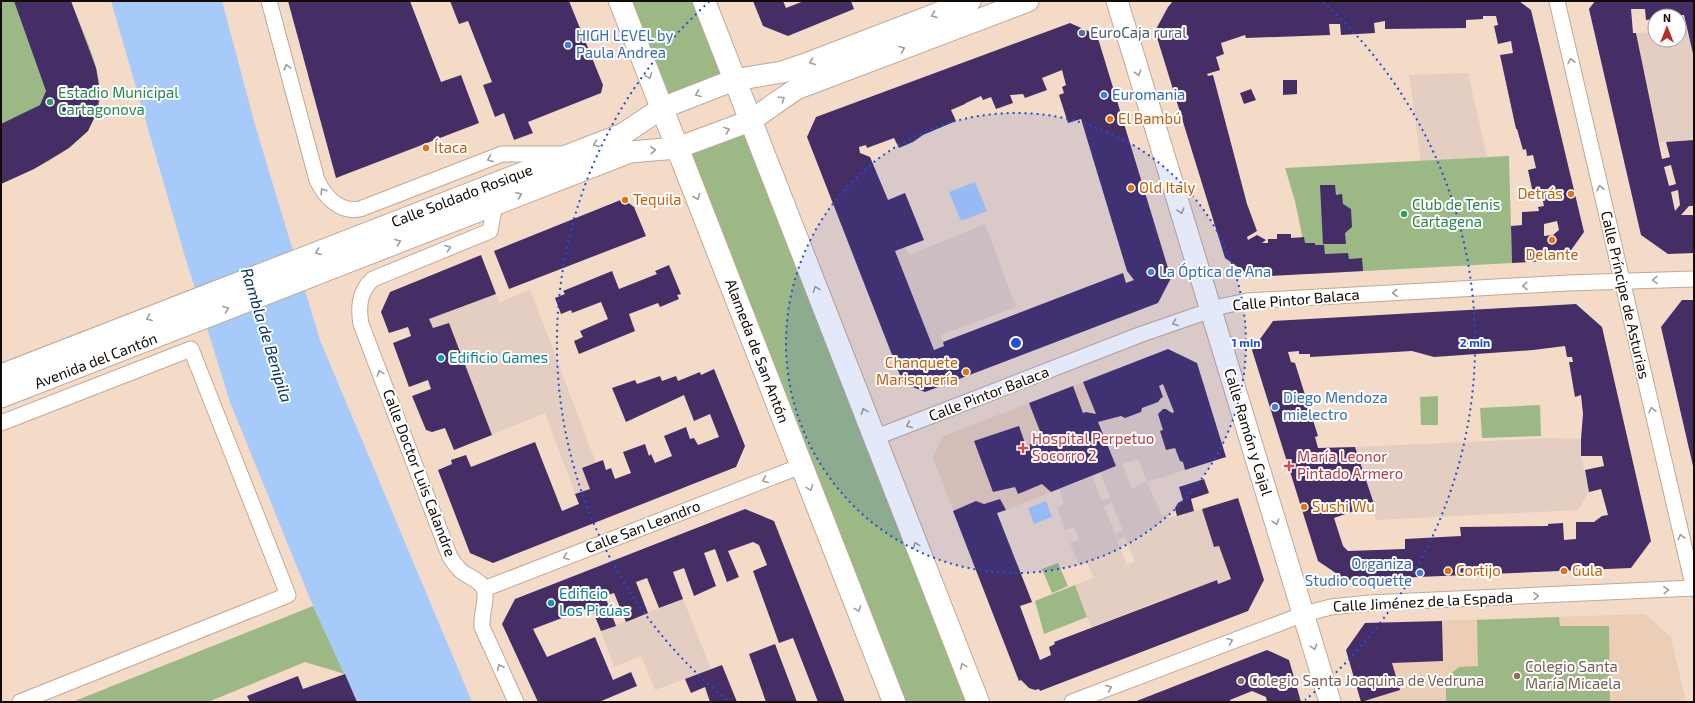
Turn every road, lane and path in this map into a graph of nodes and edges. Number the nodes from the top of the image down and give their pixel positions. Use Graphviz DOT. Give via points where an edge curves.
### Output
graph roads {
  1 [pos="269,1"];
  2 [pos="620,1"];
  3 [pos="704,1"];
  4 [pos="970,1"];
  5 [pos="1028,1"];
  6 [pos="1117,1"];
  7 [pos="1557,1"];
  8 [pos="734,80"];
  9 [pos="662,108"];
  10 [pos="750,121"];
  11 [pos="677,148"];
  12 [pos="570,154"];
  13 [pos="495,204"];
  14 [pos="358,247"];
  15 [pos="1694,278"];
  16 [pos="373,279"];
  17 [pos="1621,281"];
  18 [pos="1211,310"];
  19 [pos="188,314"];
  20 [pos="1,375"];
  21 [pos="1,398"];
  22 [pos="1,423"];
  23 [pos="874,438"];
  24 [pos="802,466"];
  25 [pos="1694,588"];
  26 [pos="484,589"];
  27 [pos="1304,614"];
  28 [pos="20,702"];
  29 [pos="516,702"];
  30 [pos="894,702"];
  31 [pos="978,702"];
  32 [pos="1072,702"];
  33 [pos="1330,702"];
  12 -- 1 [label="street, Calle Soldado Rosique, one-way" via="502,154 355,210 342,207 331,200 317,180"];
  2 -- 9 [label="main road, Alameda de San Antón, one-way"];
  3 -- 8 [label="main road"];
  4 -- 8 [label="main road, Calle Soldado Rosique, one-way" via="796,68"];
  10 -- 5 [label="main road, Calle Soldado Rosique, one-way" via="796,89"];
  6 -- 18 [label="main road, Calle Ramón y Cajal, one-way"];
  17 -- 7 [label="street, Calle Príncipe de Asturias, one-way"];
  8 -- 9 [label="main road, Calle Soldado Rosique, one-way"];
  8 -- 10 [label="main road"];
  9 -- 11 [label="main road, Alameda de San Antón"];
  9 -- 12 [label="main road, Calle Soldado Rosique, one-way" via="623,134"];
  11 -- 10 [label="main road, Calle Soldado Rosique, one-way"];
  23 -- 10 [label="main road, one-way"];
  13 -- 11 [label="main road, Calle Soldado Rosique, one-way" via="630,152"];
  11 -- 24 [label="main road, Alameda de San Antón, one-way"];
  12 -- 14 [label="main road, Calle Soldado Rosique"];
  14 -- 13 [label="main road, Calle Soldado Rosique, one-way"];
  16 -- 13 [label="street, Calle Soldado Rosique, one-way" via="490,231"];
  14 -- 19 [label="main road"];
  15 -- 17 [label="street, Calle Pintor Balaca, one-way"];
  26 -- 16 [label="street, Calle Doctor Luis Calandre, one-way" via="460,570 450,557 361,324 360,300 365,287"];
  17 -- 18 [label="street, Calle Pintor Balaca, one-way" via="1246,301"];
  25 -- 17 [label="street, Calle Príncipe de Asturias, one-way"];
  18 -- 23 [label="street, Calle Pintor Balaca, one-way"];
  18 -- 27 [label="main road, Calle Ramón y Cajal, one-way"];
  19 -- 20 [label="main road, Avenida del Cantón, one-way"];
  19 -- 21 [label="main road, Avenida del Cantón"];
  22 -- 28 [label="street" via="191,349 288,595"];
  31 -- 23 [label="main road, one-way"];
  24 -- 26 [label="street, Calle San Leandro, one-way"];
  24 -- 30 [label="main road, Alameda de San Antón, one-way"];
  27 -- 25 [label="street, Calle Jiménez de la Espada, one-way" via="1332,607 1369,603"];
  29 -- 26 [label="street, one-way" via="482,627"];
  32 -- 27 [label="street, Calle Jiménez de la Espada, one-way"];
  27 -- 33 [label="main road, Calle Ramón y Cajal, one-way"];
}
